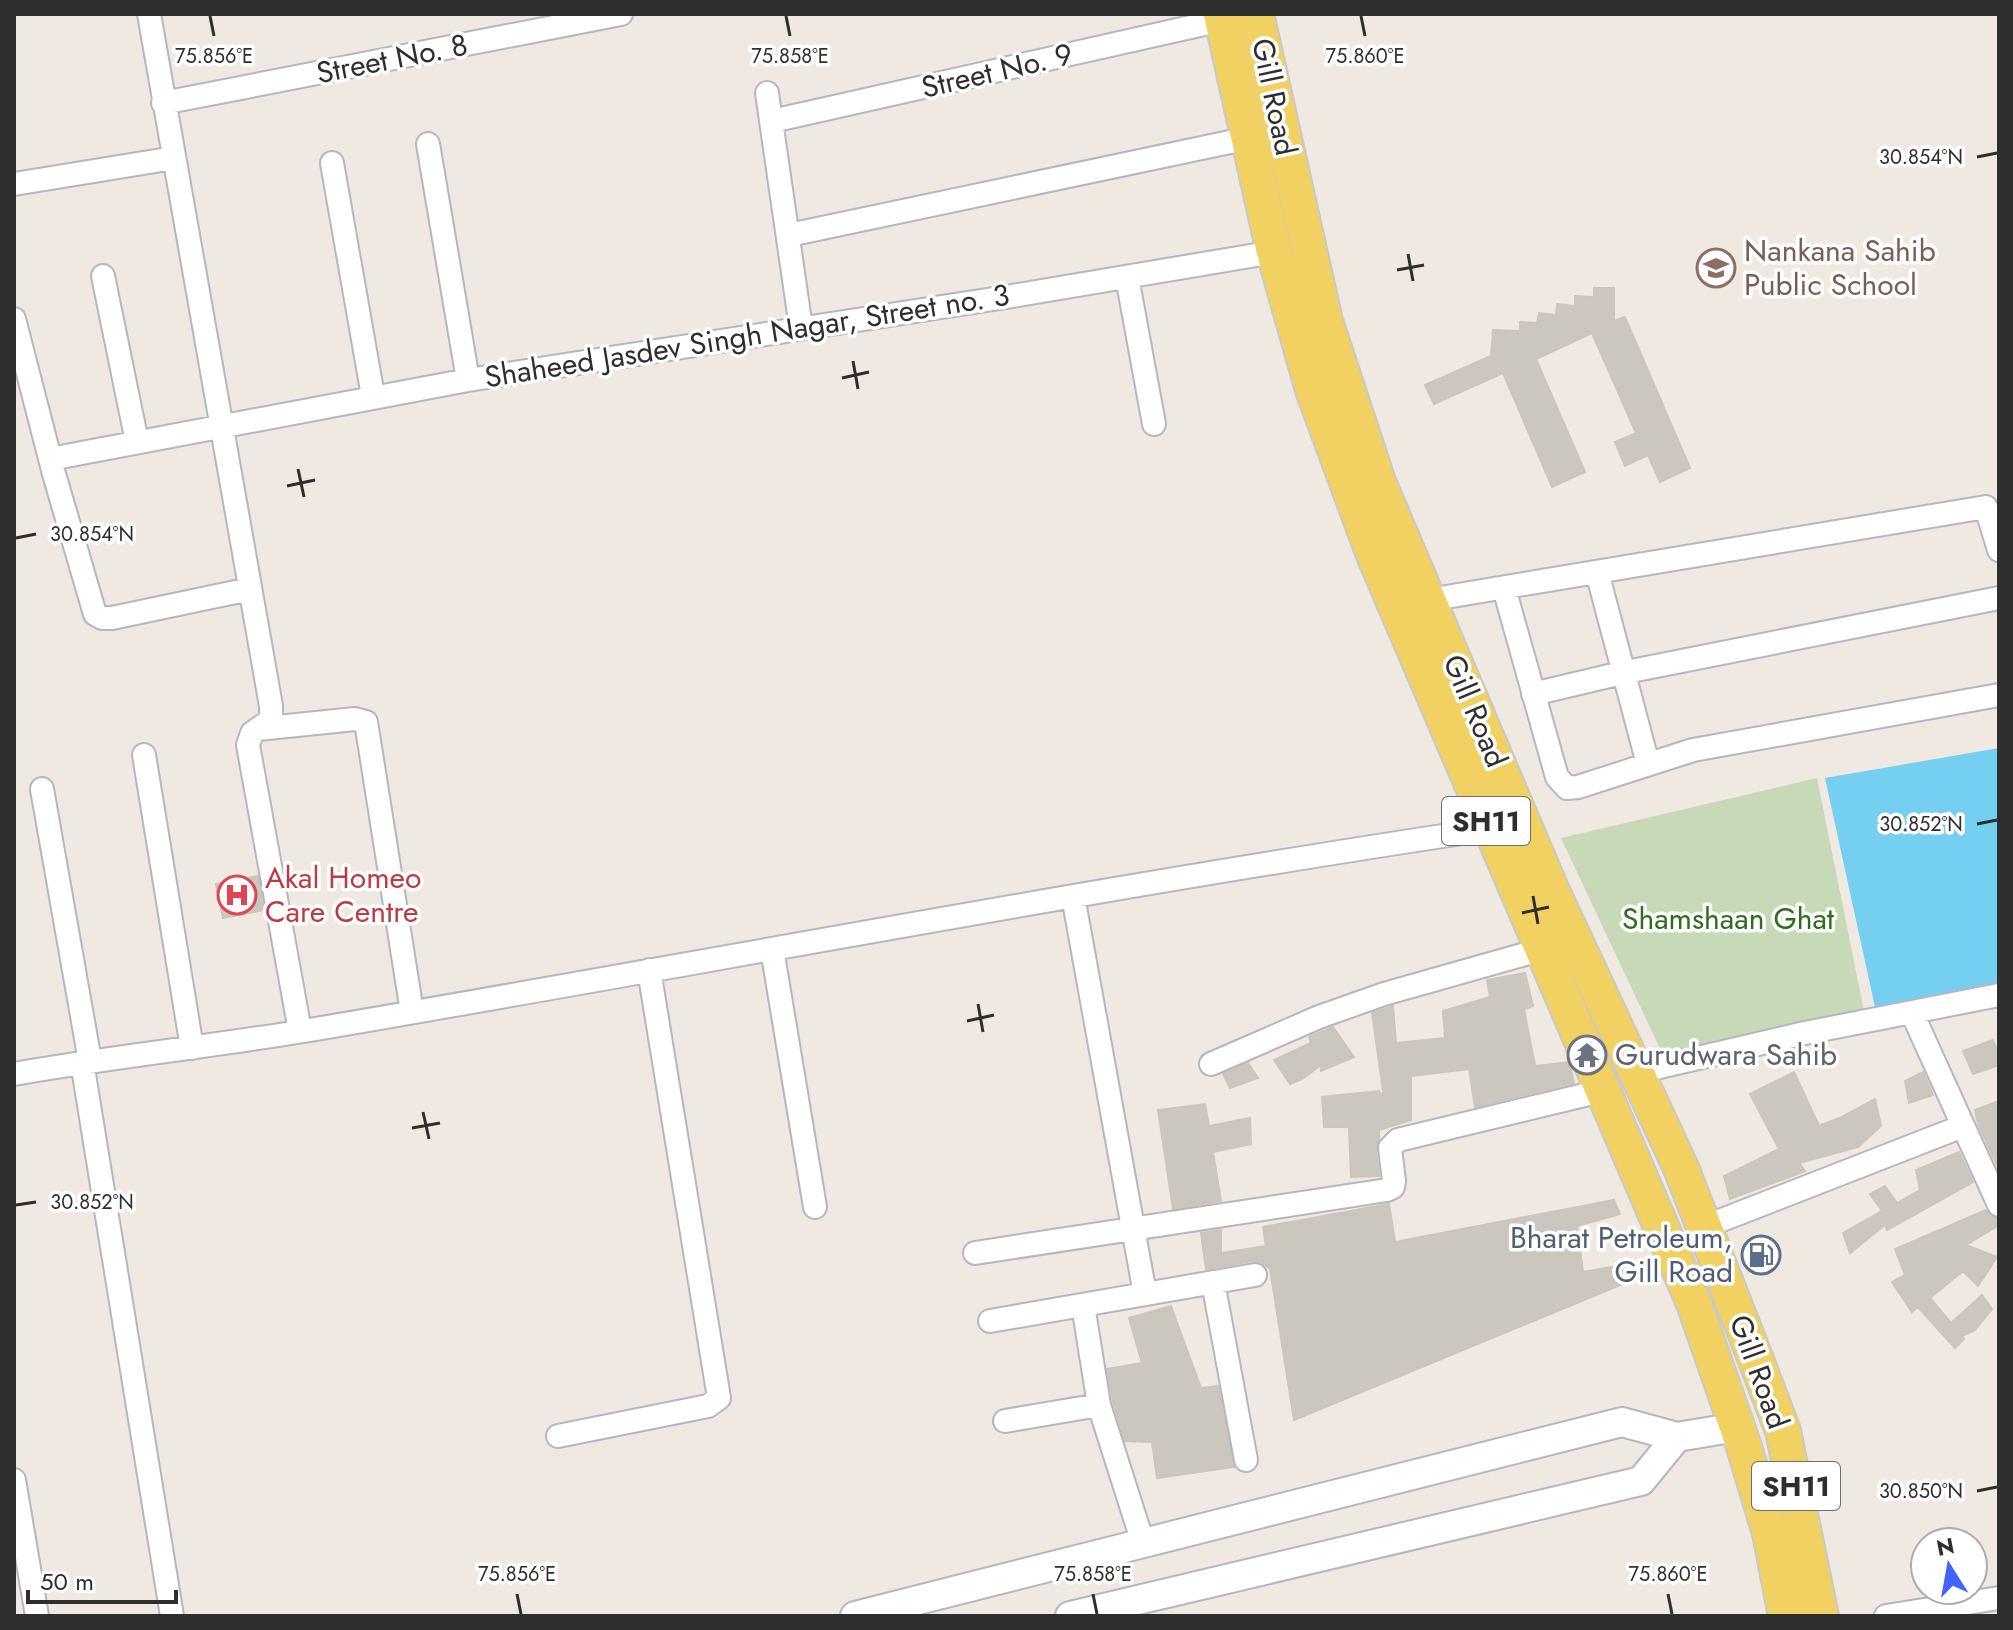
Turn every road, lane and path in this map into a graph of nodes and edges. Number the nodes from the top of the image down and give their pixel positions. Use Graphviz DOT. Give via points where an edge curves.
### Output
graph roads {
  1 [pos="149,14"];
  2 [pos="621,14"];
  3 [pos="1256,14"];
  4 [pos="1221,17"];
  5 [pos="767,93"];
  6 [pos="163,103"];
  7 [pos="772,121"];
  8 [pos="1249,138"];
  9 [pos="428,144"];
  10 [pos="174,158"];
  11 [pos="332,163"];
  12 [pos="14,184"];
  13 [pos="789,235"];
  14 [pos="1274,252"];
  15 [pos="103,276"];
  16 [pos="1127,277"];
  17 [pos="15,328"];
  18 [pos="801,328"];
  19 [pos="468,380"];
  20 [pos="373,396"];
  21 [pos="1154,424"];
  22 [pos="222,427"];
  23 [pos="137,442"];
  24 [pos="50,459"];
  25 [pos="1992,506"];
  26 [pos="1999,550"];
  27 [pos="1597,572"];
  28 [pos="1504,588"];
  29 [pos="250,589"];
  30 [pos="1999,598"];
  31 [pos="1428,600"];
  32 [pos="1626,672"];
  33 [pos="1533,694"];
  34 [pos="1999,695"];
  35 [pos="258,729"];
  36 [pos="144,755"];
  37 [pos="1648,764"];
  38 [pos="42,789"];
  39 [pos="1489,829"];
  40 [pos="1073,896"];
  41 [pos="772,949"];
  42 [pos="1543,949"];
  43 [pos="649,970"];
  44 [pos="1999,995"];
  45 [pos="412,1012"];
  46 [pos="1912,1013"];
  47 [pos="300,1031"];
  48 [pos="192,1048"];
  49 [pos="86,1061"];
  50 [pos="1211,1064"];
  51 [pos="1638,1072"];
  52 [pos="14,1074"];
  53 [pos="1605,1090"];
  54 [pos="1963,1126"];
  55 [pos="1999,1205"];
  56 [pos="815,1207"];
  57 [pos="1704,1227"];
  58 [pos="1135,1228"];
  59 [pos="975,1253"];
  60 [pos="1255,1275"];
  61 [pos="1213,1282"];
  62 [pos="1145,1294"];
  63 [pos="1083,1305"];
  64 [pos="990,1321"];
  65 [pos="1099,1405"];
  66 [pos="1005,1421"];
  67 [pos="1737,1427"];
  68 [pos="558,1436"];
  69 [pos="1677,1437"];
  70 [pos="1246,1460"];
  71 [pos="14,1480"];
  72 [pos="1143,1543"];
  73 [pos="1999,1598"];
  74 [pos="37,1616"];
  75 [pos="172,1616"];
  76 [pos="855,1616"];
  77 [pos="1070,1616"];
  78 [pos="1786,1616"];
  79 [pos="1821,1616"];
  80 [pos="1886,1616"];
  1 -- 6 [label="street"];
  2 -- 6 [label="street, Street No. 8"];
  3 -- 31 [label="main road, Gill Road / SH11" via="1325,321 1378,482"];
  4 -- 7 [label="street, Street No. 9"];
  4 -- 8 [label="main road, Gill Road / SH11"];
  5 -- 7 [label="street"];
  6 -- 10 [label="street"];
  7 -- 13 [label="street"];
  8 -- 13 [label="street"];
  8 -- 14 [label="main road, Gill Road / SH11"];
  9 -- 19 [label="street"];
  10 -- 12 [label="street"];
  10 -- 22 [label="street"];
  11 -- 20 [label="street"];
  13 -- 18 [label="street"];
  14 -- 16 [label="street, Shaheed Jasdev Singh Nagar, Street no. 3"];
  14 -- 39 [label="main road, Gill Road / SH11" via="1313,390 1368,540"];
  15 -- 23 [label="street"];
  16 -- 18 [label="street, Shaheed Jasdev Singh Nagar, Street no. 3"];
  16 -- 21 [label="street"];
  17 -- 24 [label="street"];
  18 -- 19 [label="street, Shaheed Jasdev Singh Nagar, Street no. 3"];
  19 -- 20 [label="street, Shaheed Jasdev Singh Nagar, Street no. 3"];
  20 -- 22 [label="street, Shaheed Jasdev Singh Nagar, Street no. 3"];
  22 -- 23 [label="street, Shaheed Jasdev Singh Nagar, Street no. 3"];
  22 -- 29 [label="street"];
  23 -- 24 [label="street, Shaheed Jasdev Singh Nagar, Street no. 3"];
  24 -- 29 [label="street" via="95,614 112,618"];
  25 -- 26 [label="street"];
  25 -- 27 [label="street"];
  27 -- 28 [label="street"];
  27 -- 32 [label="street"];
  28 -- 31 [label="street"];
  28 -- 33 [label="street"];
  29 -- 35 [label="street" via="272,712 271,720"];
  30 -- 32 [label="street"];
  31 -- 51 [label="main road, Gill Road / SH11" via="1551,889"];
  32 -- 33 [label="street"];
  32 -- 37 [label="street"];
  33 -- 37 [label="street" via="1557,777 1567,788"];
  34 -- 37 [label="street" via="1704,748"];
  35 -- 45 [label="street" via="366,722"];
  35 -- 47 [label="street" via="248,745"];
  36 -- 48 [label="street"];
  38 -- 49 [label="street"];
  39 -- 40 [label="street"];
  39 -- 42 [label="main road, Gill Road / SH11"];
  40 -- 41 [label="street"];
  40 -- 58 [label="street"];
  41 -- 43 [label="street"];
  41 -- 56 [label="street"];
  42 -- 50 [label="street" via="1384,994"];
  42 -- 53 [label="main road, Gill Road / SH11"];
  43 -- 45 [label="street"];
  43 -- 68 [label="street" via="719,1398 708,1406"];
  44 -- 46 [label="street"];
  45 -- 47 [label="street"];
  46 -- 51 [label="street"];
  46 -- 54 [label="street"];
  47 -- 48 [label="street"];
  48 -- 49 [label="street"];
  49 -- 52 [label="street"];
  49 -- 75 [label="street"];
  51 -- 57 [label="main road, Gill Road / SH11"];
  53 -- 58 [label="street" via="1398,1140 1390,1148 1394,1181 1387,1190"];
  53 -- 67 [label="main road, Gill Road / SH11" via="1695,1306"];
  54 -- 55 [label="street"];
  54 -- 57 [label="street"];
  57 -- 79 [label="main road, Gill Road / SH11" via="1783,1431"];
  58 -- 59 [label="street"];
  58 -- 62 [label="street"];
  60 -- 61 [label="street"];
  61 -- 62 [label="street"];
  61 -- 70 [label="street"];
  62 -- 63 [label="street"];
  63 -- 64 [label="street"];
  63 -- 65 [label="street"];
  65 -- 66 [label="street"];
  65 -- 72 [label="street"];
  67 -- 69 [label="street"];
  67 -- 78 [label="main road, Gill Road / SH11" via="1770,1533"];
  69 -- 72 [label="street" via="1622,1422"];
  69 -- 77 [label="street" via="1641,1481"];
  71 -- 74 [label="street"];
  72 -- 76 [label="street"];
  73 -- 80 [label="street"];
}
